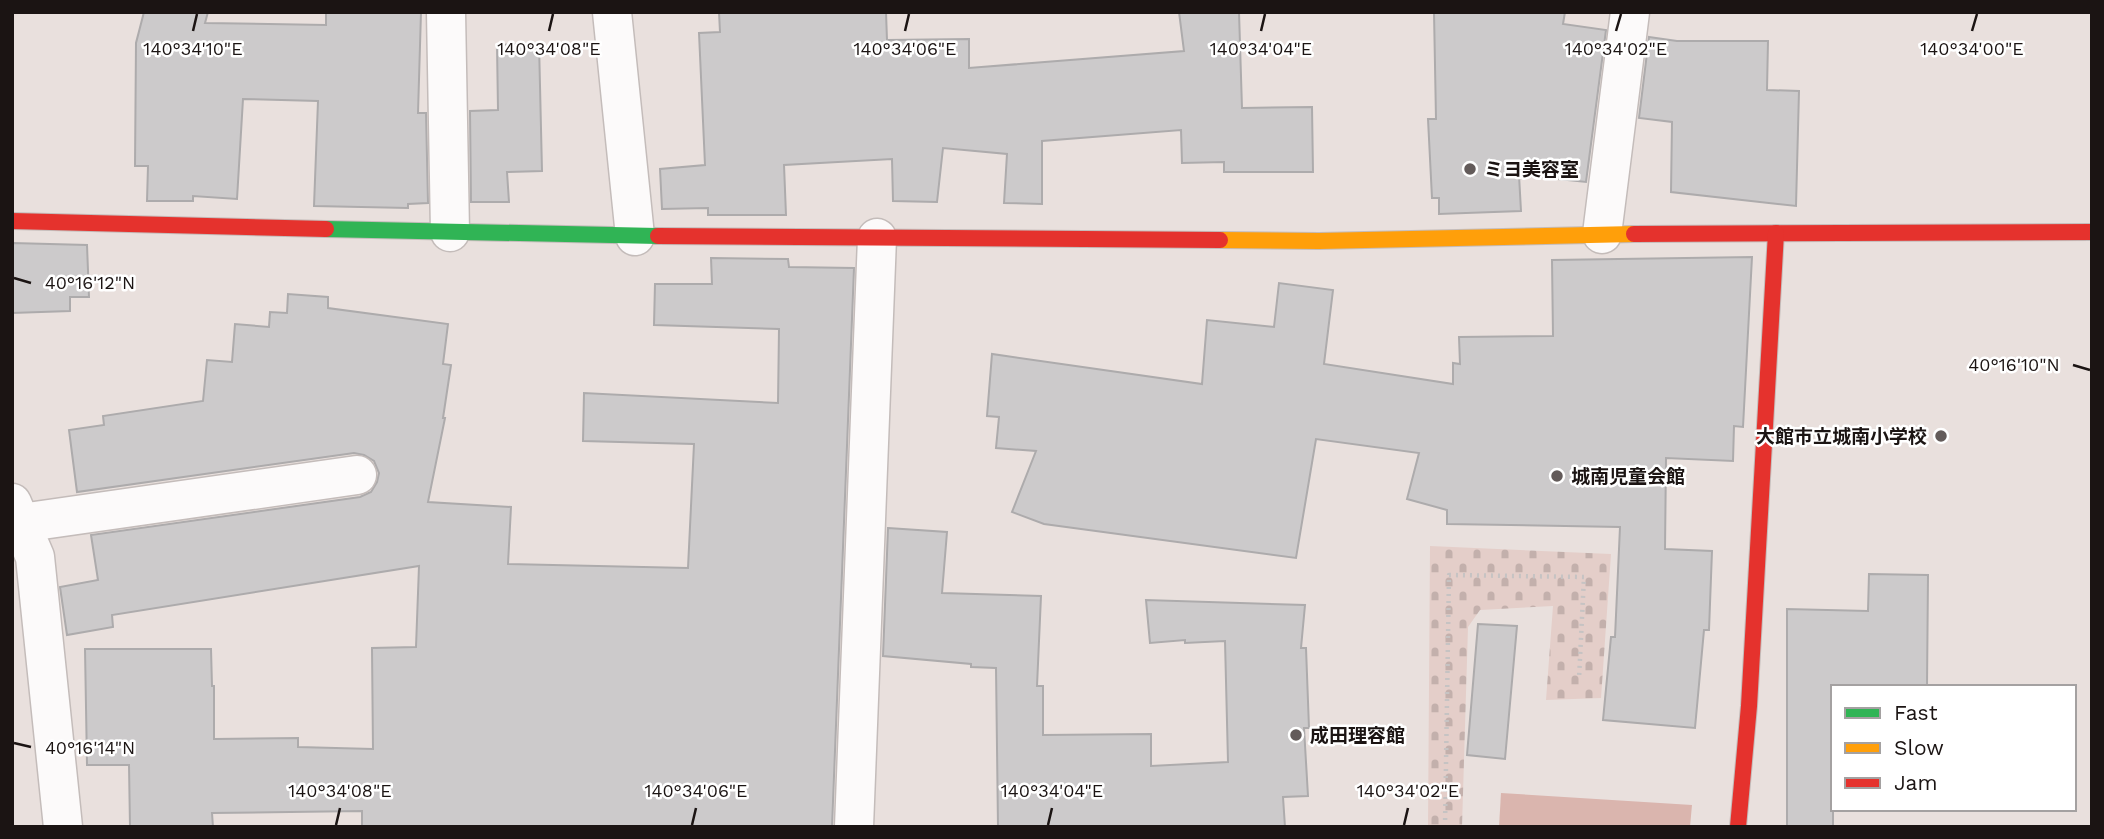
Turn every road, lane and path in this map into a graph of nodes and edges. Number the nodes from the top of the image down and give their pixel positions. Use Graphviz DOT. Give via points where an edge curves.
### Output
graph roads {
  1 [pos="446,12"];
  2 [pos="612,12"];
  3 [pos="1630,12"];
  4 [pos="12,221"];
  5 [pos="450,232"];
  6 [pos="2092,232"];
  7 [pos="1776,233"];
  8 [pos="1602,234"];
  9 [pos="635,236"];
  10 [pos="877,237"];
  11 [pos="357,475"];
  12 [pos="16,513"];
  13 [pos="1579,679"];
  14 [pos="63,827"];
  15 [pos="854,827"];
  16 [pos="1445,827"];
  17 [pos="1738,827"];
  1 -- 5 [label="street"];
  2 -- 9 [label="street"];
  3 -- 8 [label="street"];
  4 -- 5 [label="street"];
  5 -- 9 [label="street"];
  6 -- 7 [label="street"];
  7 -- 8 [label="street"];
  7 -- 17 [label="street"];
  8 -- 10 [label="street" via="1319,242"];
  9 -- 10 [label="street"];
  10 -- 15 [label="street"];
  11 -- 12 [label="street"];
  12 -- 14 [label="street" via="35,557"];
  13 -- 16 [label="path" via="1584,578 1449,575"];
}
